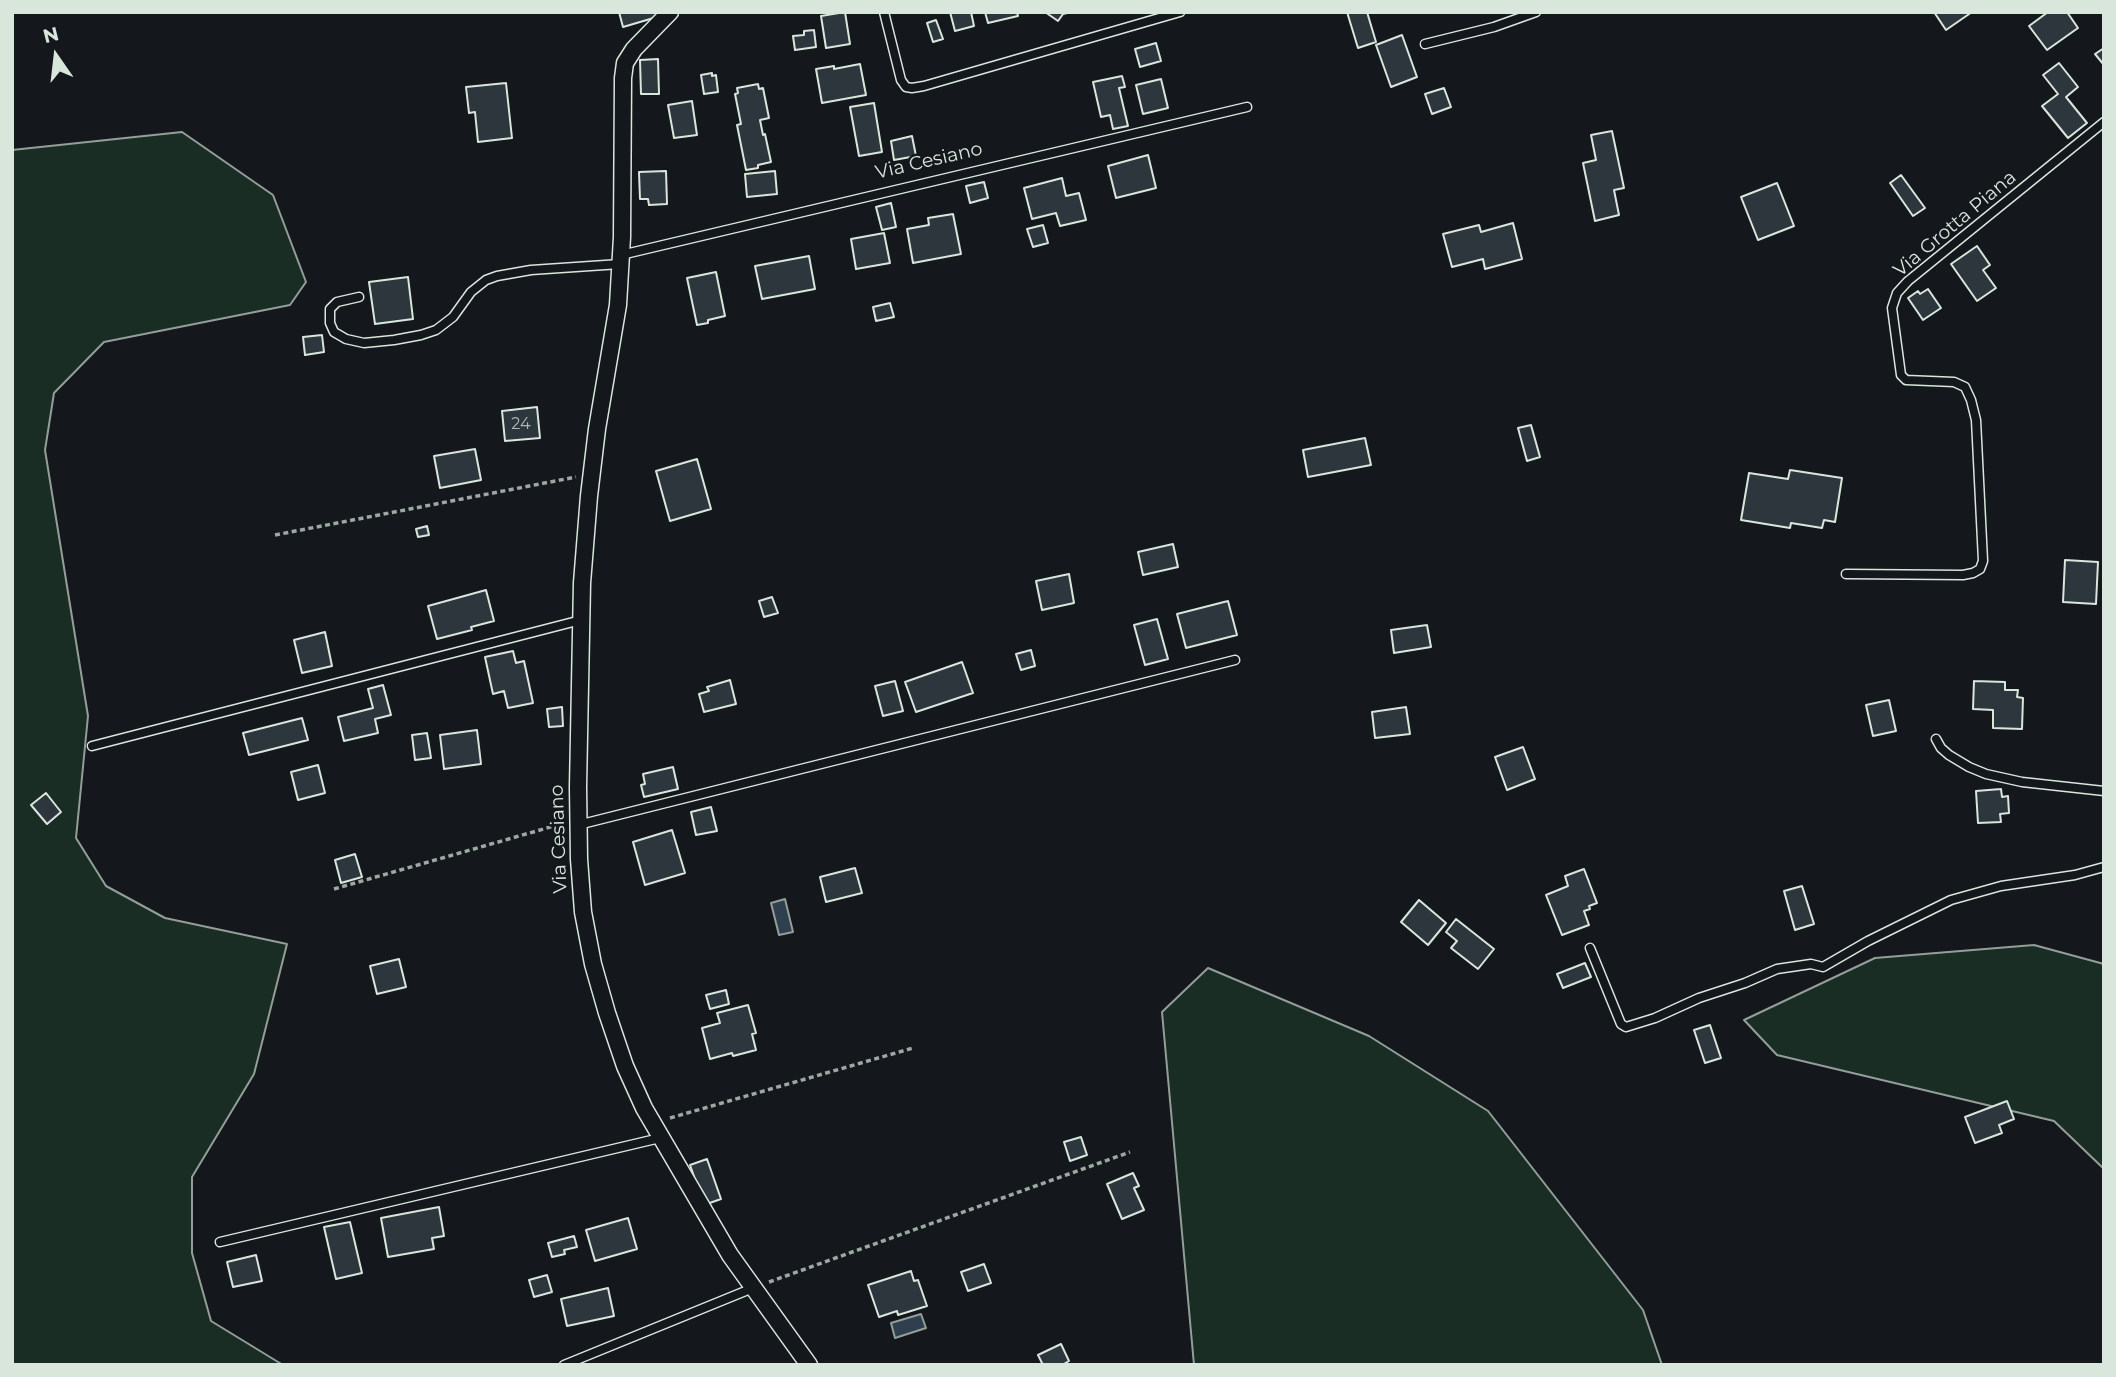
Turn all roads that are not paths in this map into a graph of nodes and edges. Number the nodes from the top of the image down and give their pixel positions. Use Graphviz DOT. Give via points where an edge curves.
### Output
graph roads {
  1 [pos="670,12"];
  2 [pos="884,12"];
  3 [pos="1180,12"];
  4 [pos="1536,12"];
  5 [pos="1425,44"];
  6 [pos="1247,107"];
  7 [pos="2104,122"];
  8 [pos="621,259"];
  9 [pos="359,298"];
  10 [pos="1846,574"];
  11 [pos="581,620"];
  12 [pos="1235,660"];
  13 [pos="1936,739"];
  14 [pos="92,746"];
  15 [pos="2104,792"];
  16 [pos="578,822"];
  17 [pos="2104,867"];
  18 [pos="1590,948"];
  19 [pos="660,1138"];
  20 [pos="220,1242"];
  21 [pos="753,1288"];
  22 [pos="564,1365"];
  23 [pos="809,1365"];
  1 -- 8 [label="street, Via Cesiano" via="639,43 624,68"];
  2 -- 3 [label="lane" via="901,80 912,88"];
  4 -- 5 [label="lane"];
  6 -- 8 [label="lane, Via Cesiano"];
  7 -- 10 [label="lane, Via Grotta Piana" via="1909,281 1897,293 1892,308 1906,380 1954,382 1965,387 1971,400 1976,420 1980,569 1963,575"];
  8 -- 9 [label="lane" via="497,276 471,292 453,317 436,330 394,340 364,343 334,332 329,318 333,305"];
  8 -- 11 [label="street, Via Cesiano" via="591,474"];
  11 -- 14 [label="lane"];
  11 -- 16 [label="street, Via Cesiano"];
  12 -- 16 [label="lane"];
  13 -- 15 [label="lane" via="1949,755 1986,774"];
  16 -- 19 [label="street, Via Cesiano" via="583,912 596,975 621,1056"];
  17 -- 18 [label="lane" via="1951,900 1823,967 1811,964 1777,969 1626,1027"];
  19 -- 20 [label="lane"];
  19 -- 21 [label="street, Via Cesiano"];
  21 -- 22 [label="lane"];
  21 -- 23 [label="street, Via Cesiano"];
}
